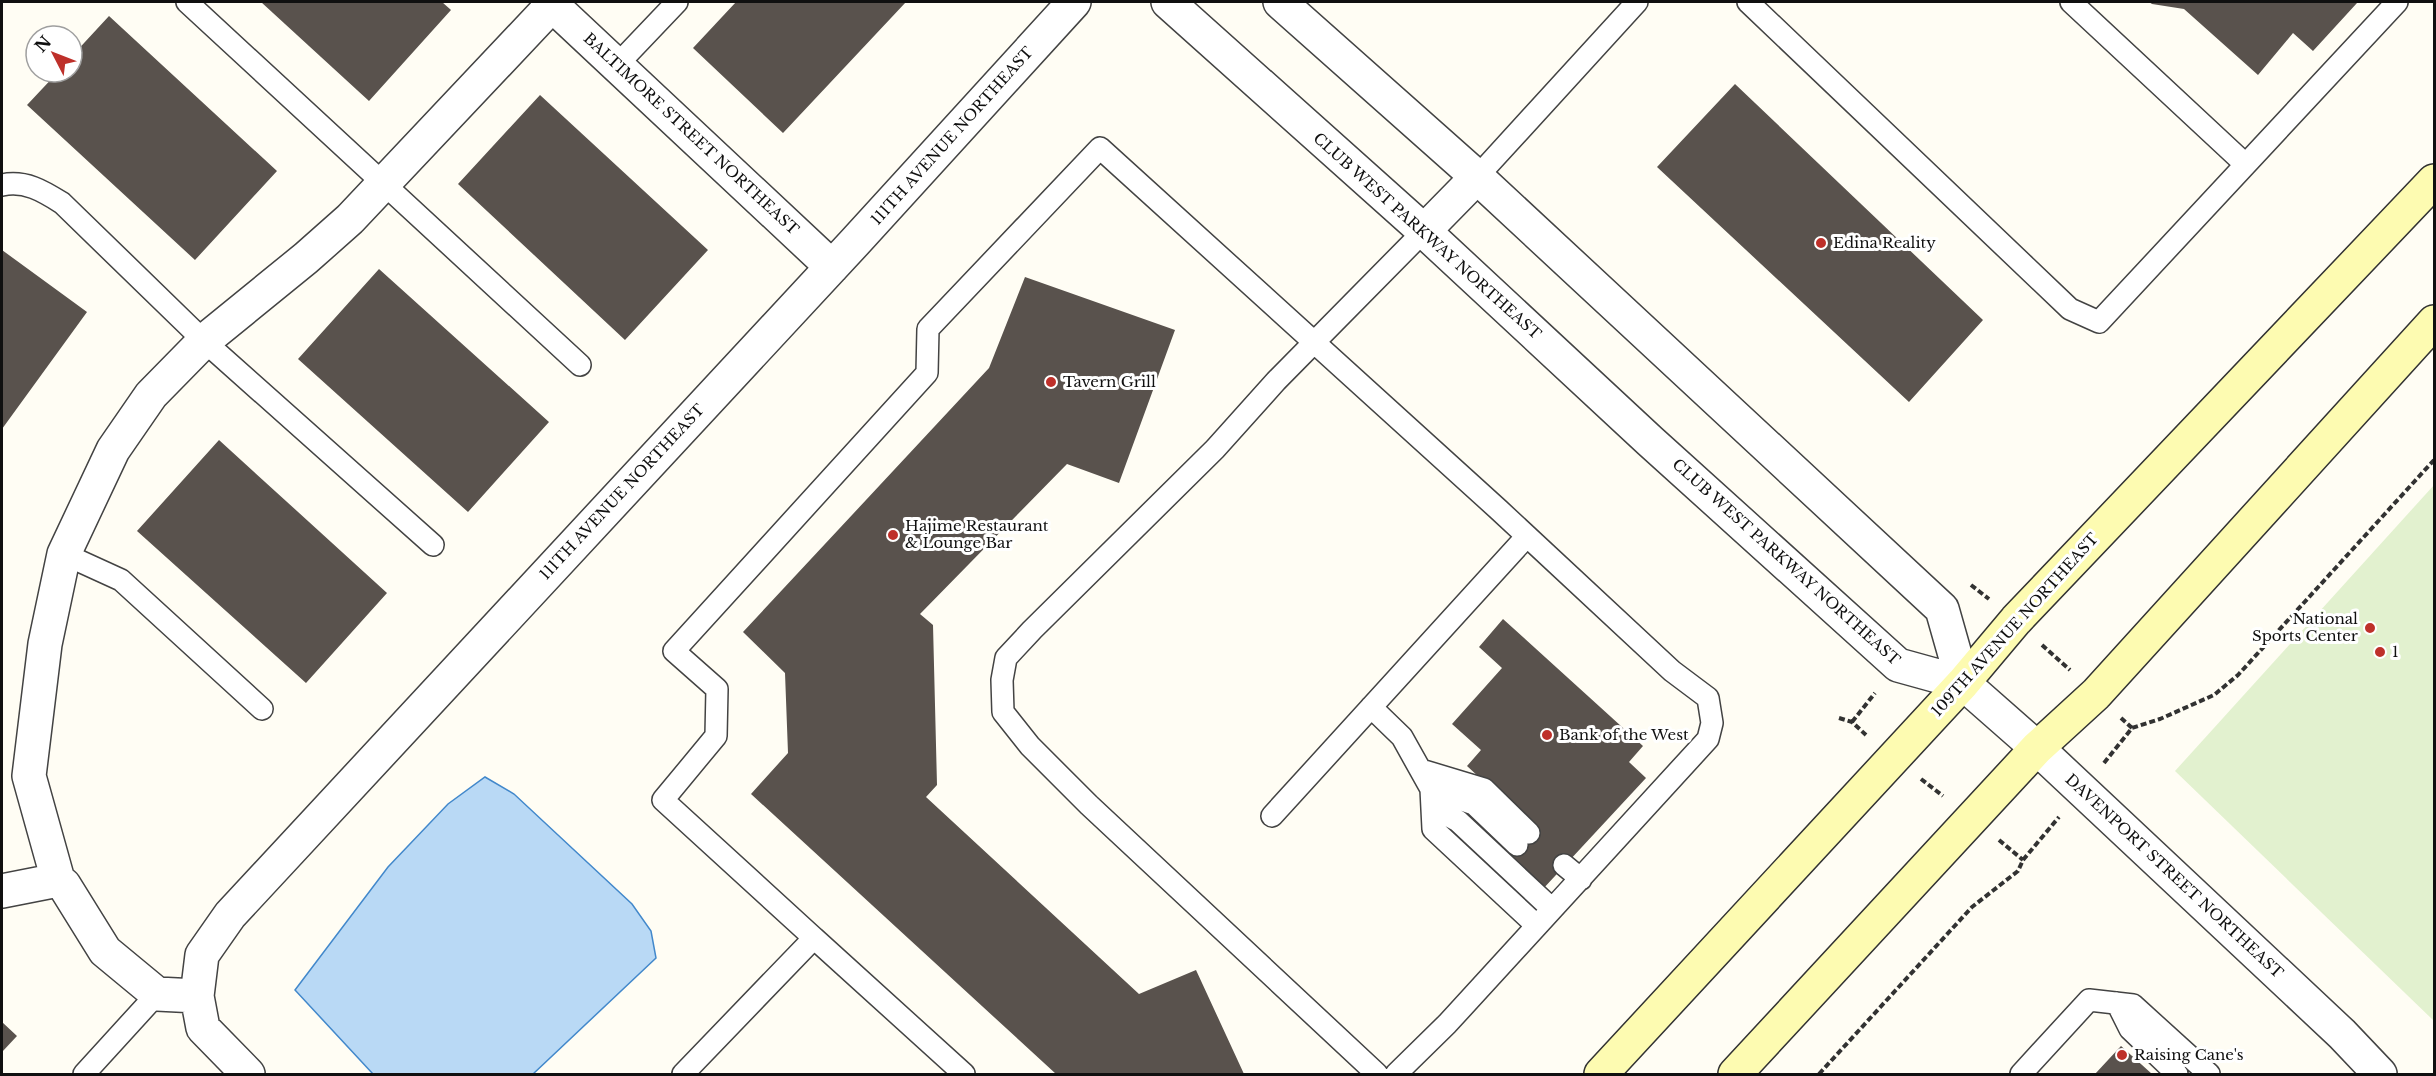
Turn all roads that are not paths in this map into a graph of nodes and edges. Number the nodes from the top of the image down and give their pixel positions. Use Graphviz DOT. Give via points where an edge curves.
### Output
graph roads {
  1 [pos="188,2"];
  2 [pos="677,2"];
  3 [pos="1074,2"];
  4 [pos="1168,2"];
  5 [pos="1280,2"];
  6 [pos="1637,2"];
  7 [pos="1748,2"];
  8 [pos="2071,2"];
  9 [pos="2397,2"];
  10 [pos="551,3"];
  11 [pos="617,65"];
  12 [pos="2245,164"];
  13 [pos="1477,177"];
  14 [pos="2434,181"];
  15 [pos="382,184"];
  16 [pos="2,185"];
  17 [pos="1424,231"];
  18 [pos="832,267"];
  19 [pos="2434,322"];
  20 [pos="204,340"];
  21 [pos="1315,344"];
  22 [pos="580,365"];
  23 [pos="1527,536"];
  24 [pos="433,545"];
  25 [pos="64,554"];
  26 [pos="1963,683"];
  27 [pos="1371,707"];
  28 [pos="262,709"];
  29 [pos="2037,748"];
  30 [pos="1421,770"];
  31 [pos="1432,798"];
  32 [pos="1272,816"];
  33 [pos="58,880"];
  34 [pos="2,891"];
  35 [pos="1552,909"];
  36 [pos="1536,925"];
  37 [pos="814,938"];
  38 [pos="157,993"];
  39 [pos="197,996"];
  40 [pos="2117,1003"];
  41 [pos="84,1074"];
  42 [pos="248,1074"];
  43 [pos="683,1074"];
  44 [pos="964,1074"];
  45 [pos="1377,1074"];
  46 [pos="1396,1074"];
  47 [pos="1601,1074"];
  48 [pos="1735,1074"];
  49 [pos="2021,1074"];
  50 [pos="2177,1074"];
  51 [pos="2209,1074"];
  52 [pos="2380,1074"];
  1 -- 15 [label="lane"];
  2 -- 11 [label="lane"];
  3 -- 18 [label="street, 111TH AVENUE NORTHEAST"];
  4 -- 17 [label="street, CLUB WEST PARKWAY NORTHEAST"];
  5 -- 13 [label="street"];
  6 -- 13 [label="lane"];
  7 -- 12 [label="lane" via="2070,309 2099,322"];
  8 -- 12 [label="lane"];
  9 -- 12 [label="lane"];
  10 -- 11 [label="street, BALTIMORE STREET NORTHEAST"];
  10 -- 15 [label="street"];
  11 -- 18 [label="street, BALTIMORE STREET NORTHEAST"];
  13 -- 17 [label="street"];
  13 -- 26 [label="street" via="1942,609"];
  14 -- 26 [label="main road, 109TH AVENUE NORTHEAST" via="2016,621"];
  15 -- 20 [label="street" via="306,258"];
  15 -- 22 [label="lane"];
  16 -- 20 [label="lane" via="38,188 62,203"];
  17 -- 21 [label="lane"];
  17 -- 26 [label="street, CLUB WEST PARKWAY NORTHEAST" via="1898,665"];
  18 -- 39 [label="street, 111TH AVENUE NORTHEAST" via="230,915 202,955"];
  19 -- 29 [label="main road" via="2096,694"];
  20 -- 24 [label="lane"];
  20 -- 25 [label="street" via="151,395 113,450"];
  21 -- 23 [label="lane"];
  21 -- 37 [label="lane" via="1100,148 928,329 927,374 674,651 717,689 716,736 663,800"];
  21 -- 45 [label="lane" via="1006,658 1003,712 1030,746 1089,805"];
  23 -- 27 [label="lane"];
  23 -- 35 [label="lane" via="1672,671 1708,699 1712,723 1708,740 1566,879"];
  25 -- 28 [label="lane" via="122,580"];
  25 -- 33 [label="street" via="45,644 29,776"];
  26 -- 29 [label="street, DAVENPORT STREET NORTHEAST"];
  26 -- 47 [label="main road, 109TH AVENUE NORTHEAST"];
  27 -- 30 [label="lane" via="1402,737"];
  27 -- 32 [label="lane"];
  29 -- 48 [label="main road"];
  29 -- 52 [label="street, DAVENPORT STREET NORTHEAST"];
  30 -- 31 [label="lane"];
  30 -- 31 [label="lane" via="1484,789 1523,839 1474,804"];
  31 -- 35 [label="lane"];
  31 -- 36 [label="lane" via="1433,829"];
  33 -- 34 [label="street"];
  33 -- 38 [label="street" via="105,951"];
  35 -- 36 [label="lane"];
  36 -- 46 [label="lane"];
  37 -- 43 [label="lane"];
  37 -- 44 [label="lane"];
  38 -- 39 [label="street"];
  38 -- 41 [label="lane"];
  39 -- 42 [label="street" via="203,1028"];
  40 -- 49 [label="lane" via="2089,1000"];
  40 -- 50 [label="lane" via="2130,1029"];
  40 -- 51 [label="lane" via="2133,1005"];
}
